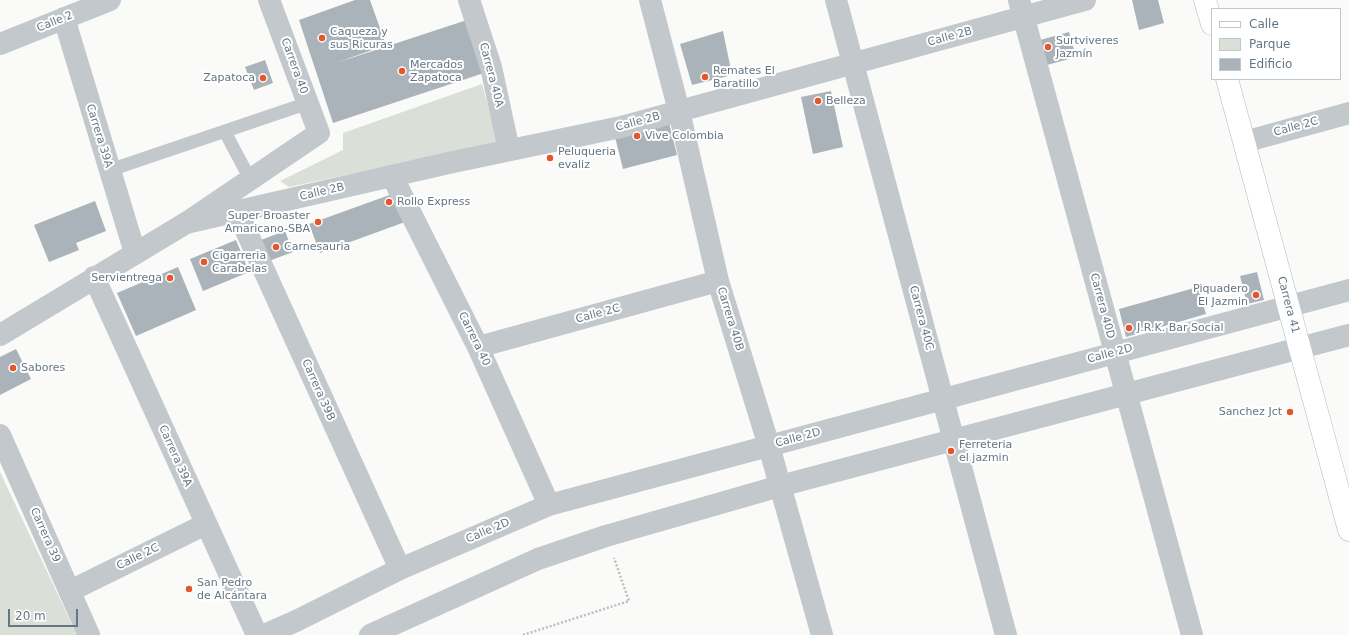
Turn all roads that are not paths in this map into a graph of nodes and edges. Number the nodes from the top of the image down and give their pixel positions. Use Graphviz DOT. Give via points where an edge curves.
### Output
graph roads {
  1 [pos="110,0"];
  2 [pos="270,0"];
  3 [pos="469,0"];
  4 [pos="650,0"];
  5 [pos="836,0"];
  6 [pos="1085,0"];
  7 [pos="1205,0"];
  8 [pos="1021,8"];
  9 [pos="64,18"];
  10 [pos="1211,21"];
  11 [pos="0,44"];
  12 [pos="853,63"];
  13 [pos="1227,80"];
  14 [pos="308,103"];
  15 [pos="678,111"];
  16 [pos="1349,113"];
  17 [pos="225,132"];
  18 [pos="319,133"];
  19 [pos="1244,142"];
  20 [pos="509,150"];
  21 [pos="110,170"];
  22 [pos="392,176"];
  23 [pos="250,179"];
  24 [pos="237,211"];
  25 [pos="186,223"];
  26 [pos="135,253"];
  27 [pos="94,277"];
  28 [pos="718,281"];
  29 [pos="1349,290"];
  30 [pos="1288,306"];
  31 [pos="0,335"];
  32 [pos="1349,335"];
  33 [pos="478,347"];
  34 [pos="1300,348"];
  35 [pos="1115,353"];
  36 [pos="1126,394"];
  37 [pos="943,399"];
  38 [pos="0,435"];
  39 [pos="954,440"];
  40 [pos="769,446"];
  41 [pos="780,486"];
  42 [pos="549,505"];
  43 [pos="206,524"];
  44 [pos="1348,524"];
  45 [pos="400,569"];
  46 [pos="70,591"];
  47 [pos="298,628"];
  48 [pos="89,635"];
  49 [pos="257,635"];
  50 [pos="264,635"];
  51 [pos="370,635"];
  52 [pos="822,635"];
  53 [pos="1006,635"];
  54 [pos="1192,635"];
  1 -- 9 [label="street, Calle 2"];
  2 -- 14 [label="street, Carrera 40"];
  3 -- 20 [label="street, Carrera 40A" via="491,67"];
  4 -- 15 [label="street, Carrera 40B"];
  5 -- 12 [label="street, Carrera 40C"];
  6 -- 8 [label="street, Calle 2B"];
  7 -- 10 [label="street"];
  8 -- 12 [label="street, Calle 2B"];
  8 -- 35 [label="street, Carrera 40D"];
  9 -- 11 [label="street, Calle 2"];
  9 -- 21 [label="street, Carrera 39A"];
  12 -- 15 [label="street, Calle 2B"];
  12 -- 37 [label="street, Carrera 40C"];
  13 -- 19 [label="street, Carrera 41"];
  14 -- 17 [label="lane"];
  14 -- 18 [label="street, Carrera 40"];
  15 -- 20 [label="street, Calle 2B" via="621,127"];
  15 -- 28 [label="street, Carrera 40B"];
  16 -- 19 [label="street, Calle 2C"];
  17 -- 21 [label="lane"];
  17 -- 23 [label="lane"];
  18 -- 23 [label="street, Calle 2B"];
  19 -- 30 [label="street, Carrera 41"];
  20 -- 22 [label="street, Calle 2B"];
  21 -- 26 [label="street, Carrera 39A"];
  22 -- 24 [label="street, Calle 2B"];
  22 -- 33 [label="street, Carrera 40"];
  23 -- 25 [label="street, Calle 2B"];
  24 -- 25 [label="street, Calle 2B"];
  24 -- 45 [label="street, Carrera 39B"];
  25 -- 26 [label="street, Calle 2B"];
  26 -- 27 [label="street, Calle 2B"];
  27 -- 31 [label="street, Calle 2B"];
  27 -- 43 [label="street, Carrera 39A"];
  28 -- 33 [label="street, Calle 2C"];
  28 -- 40 [label="street, Carrera 40B"];
  29 -- 30 [label="street, Calle 2D"];
  30 -- 34 [label="street, Carrera 41"];
  30 -- 35 [label="street, Calle 2D"];
  32 -- 34 [label="street"];
  33 -- 42 [label="street, Carrera 40"];
  34 -- 36 [label="street"];
  34 -- 44 [label="street, Carrera 41"];
  35 -- 36 [label="street, Carrera 40D"];
  35 -- 37 [label="street, Calle 2D"];
  36 -- 39 [label="street"];
  36 -- 54 [label="street, Carrera 40D"];
  37 -- 39 [label="street, Carrera 40C"];
  37 -- 40 [label="street, Calle 2D"];
  38 -- 46 [label="street, Carrera 39"];
  39 -- 41 [label="street"];
  39 -- 53 [label="street, Carrera 40C"];
  40 -- 41 [label="street, Carrera 40B"];
  40 -- 42 [label="street, Calle 2D"];
  41 -- 51 [label="street" via="606,536 538,559"];
  41 -- 52 [label="street, Carrera 40B"];
  42 -- 45 [label="street, Calle 2D"];
  43 -- 46 [label="street, Calle 2C"];
  43 -- 49 [label="street, Carrera 39A"];
  45 -- 47 [label="street, Calle 2D"];
  46 -- 48 [label="street, Carrera 39"];
  47 -- 50 [label="street, Calle 2D"];
}
